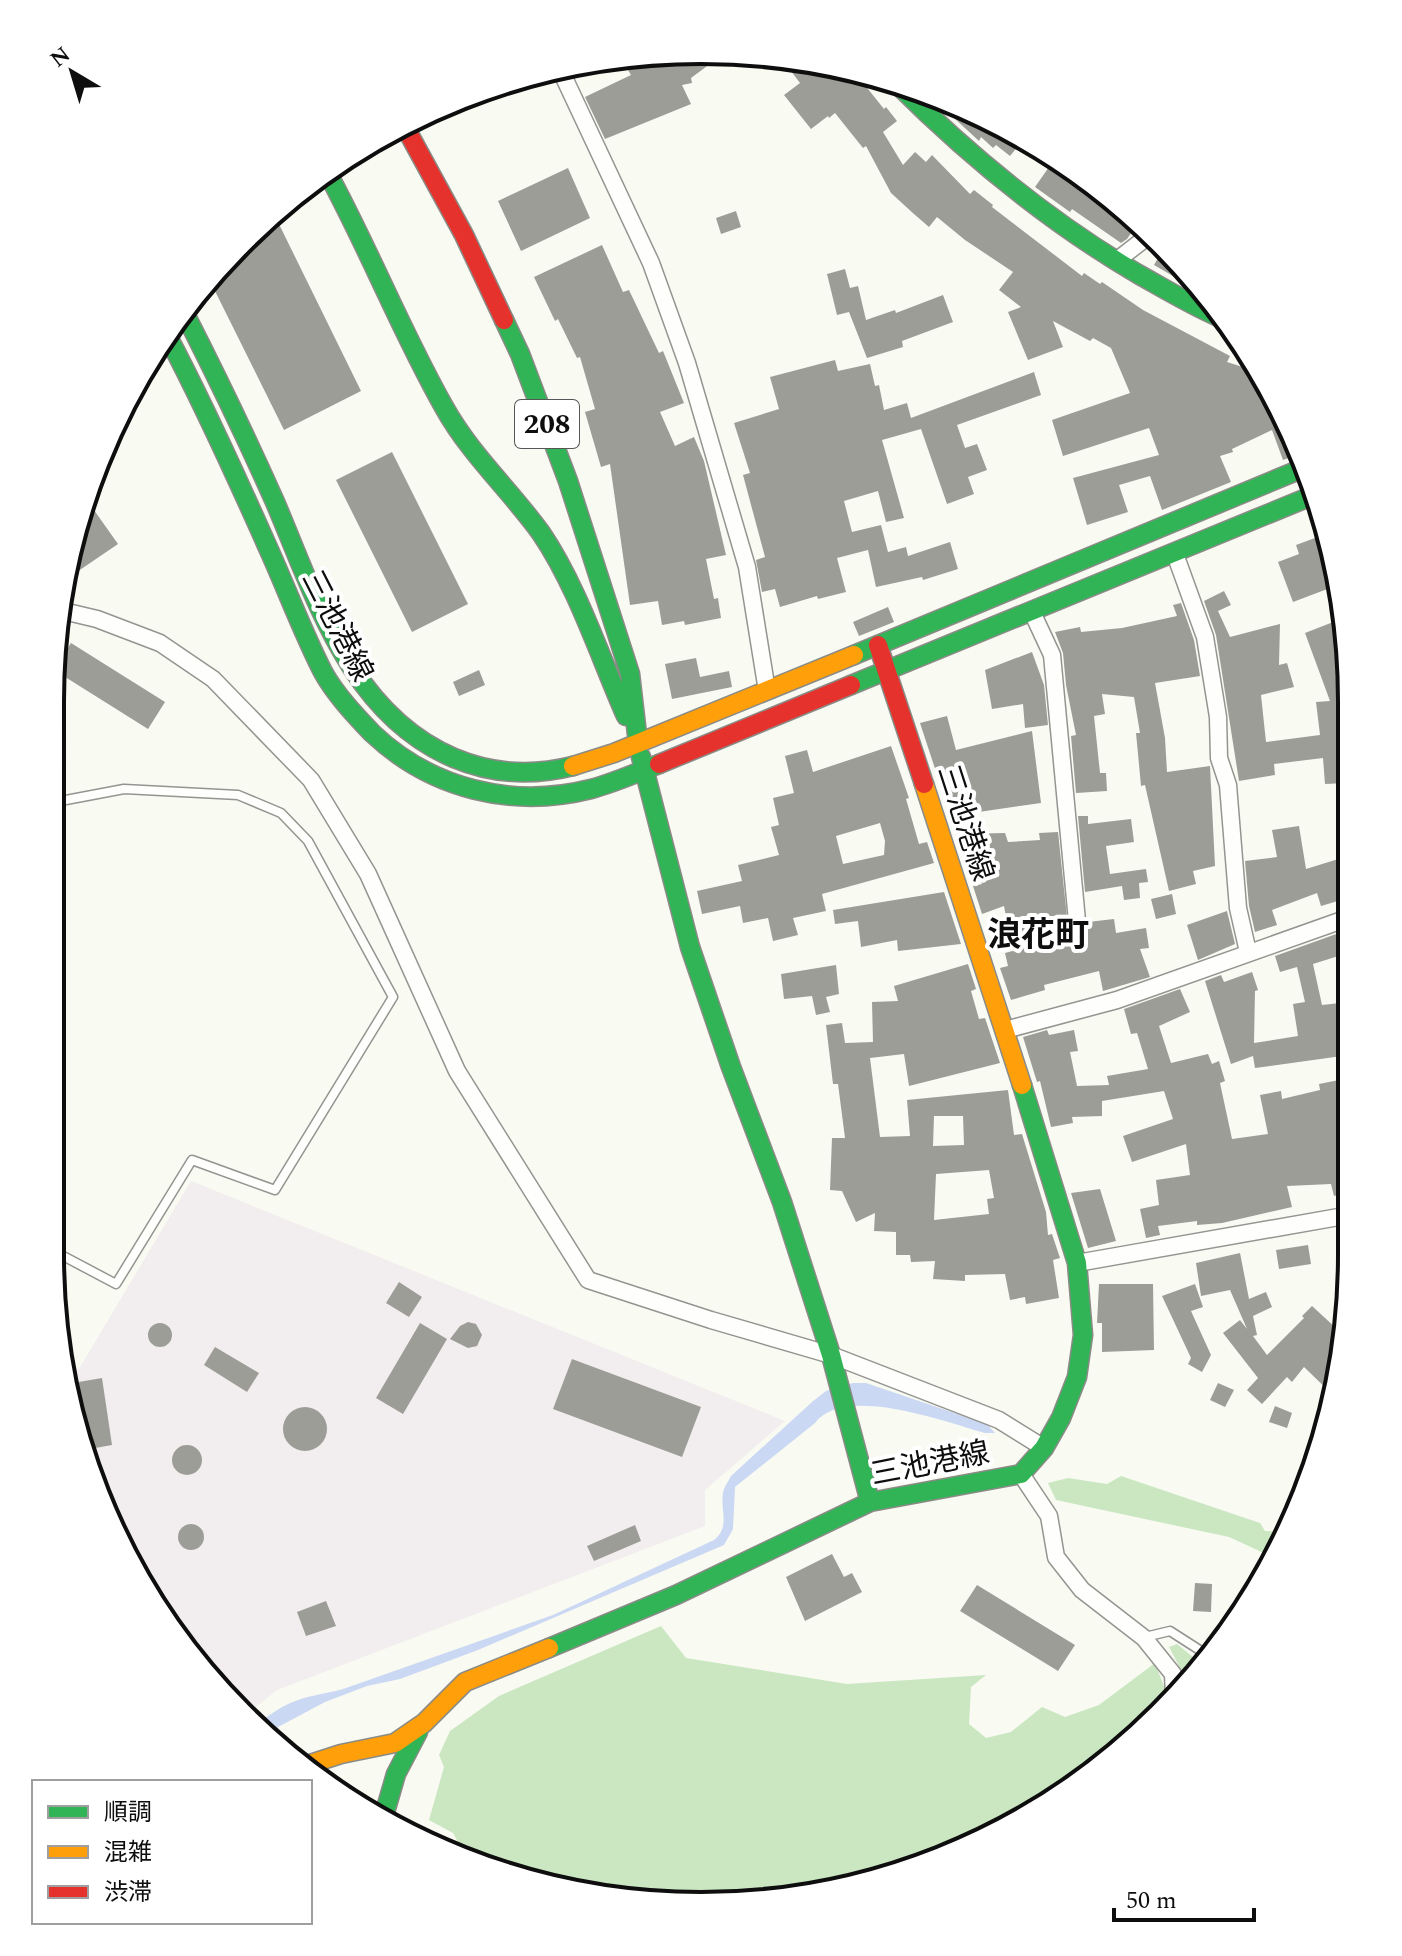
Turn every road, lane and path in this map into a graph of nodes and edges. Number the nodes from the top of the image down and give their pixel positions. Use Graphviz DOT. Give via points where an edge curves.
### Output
graph roads {
  1 [pos="565,79"];
  2 [pos="912,100"];
  3 [pos="409,135"];
  4 [pos="332,182"];
  5 [pos="1141,242"];
  6 [pos="1116,261"];
  7 [pos="1205,312"];
  8 [pos="189,322"];
  9 [pos="172,345"];
  10 [pos="1295,471"];
  11 [pos="1305,499"];
  12 [pos="1175,554"];
  13 [pos="1032,612"];
  14 [pos="70,613"];
  15 [pos="878,645"];
  16 [pos="887,670"];
  17 [pos="767,691"];
  18 [pos="638,743"];
  19 [pos="644,770"];
  20 [pos="64,800"];
  21 [pos="1077,921"];
  22 [pos="1338,921"];
  23 [pos="1248,952"];
  24 [pos="1005,1030"];
  25 [pos="1338,1217"];
  26 [pos="64,1256"];
  27 [pos="1077,1263"];
  28 [pos="831,1355"];
  29 [pos="1044,1448"];
  30 [pos="1021,1474"];
  31 [pos="870,1502"];
  32 [pos="1144,1638"];
  33 [pos="1200,1650"];
  34 [pos="1173,1682"];
  35 [pos="424,1723"];
  36 [pos="316,1762"];
  37 [pos="385,1808"];
  1 -- 17 [label="street" via="651,263 687,363 747,567"];
  2 -- 6 [label="main road" via="992,173"];
  3 -- 18 [label="main road, 208" via="520,354 568,481 630,674"];
  4 -- 18 [label="main road, 208" via="446,411 541,534 566,578"];
  5 -- 6 [label="street"];
  6 -- 7 [label="main road"];
  8 -- 18 [label="main road, 三池港線" via="345,659 395,721 461,762 498,771 569,767"];
  9 -- 19 [label="main road, 三池港線" via="208,412 324,674 377,738 447,784 495,796 596,788"];
  10 -- 15 [label="main road, 三池港線"];
  11 -- 12 [label="main road, 三池港線"];
  12 -- 13 [label="main road, 三池港線"];
  12 -- 23 [label="street" via="1205,637"];
  13 -- 16 [label="main road, 三池港線"];
  13 -- 21 [label="street" via="1052,655"];
  14 -- 28 [label="street" via="160,643 213,679 311,780 368,874 457,1071 588,1280"];
  15 -- 16 [label="main road, 三池港線"];
  15 -- 17 [label="main road, 三池港線"];
  16 -- 19 [label="main road, 三池港線"];
  16 -- 24 [label="main road, 三池港線"];
  17 -- 18 [label="main road, 三池港線"];
  18 -- 19 [label="main road"];
  19 -- 28 [label="main road" via="690,947"];
  20 -- 26 [label="lane" via="124,789 238,795 281,813 308,841 393,997 275,1190 192,1160 116,1284"];
  22 -- 23 [label="street"];
  23 -- 24 [label="street" via="1117,1000"];
  24 -- 27 [label="main road, 三池港線"];
  25 -- 27 [label="street"];
  27 -- 29 [label="main road, 三池港線" via="1083,1335 1077,1377"];
  28 -- 29 [label="street" via="999,1420"];
  28 -- 31 [label="main road"];
  29 -- 30 [label="main road, 三池港線"];
  30 -- 31 [label="main road, 三池港線"];
  30 -- 32 [label="street" via="1049,1516 1056,1557 1082,1590"];
  31 -- 35 [label="main road, 三池港線" via="676,1595 465,1682"];
  32 -- 33 [label="lane" via="1170,1631"];
  32 -- 34 [label="street" via="1173,1674"];
  35 -- 36 [label="main road, 三池港線" via="395,1743"];
  35 -- 37 [label="main road" via="402,1756"];
}
